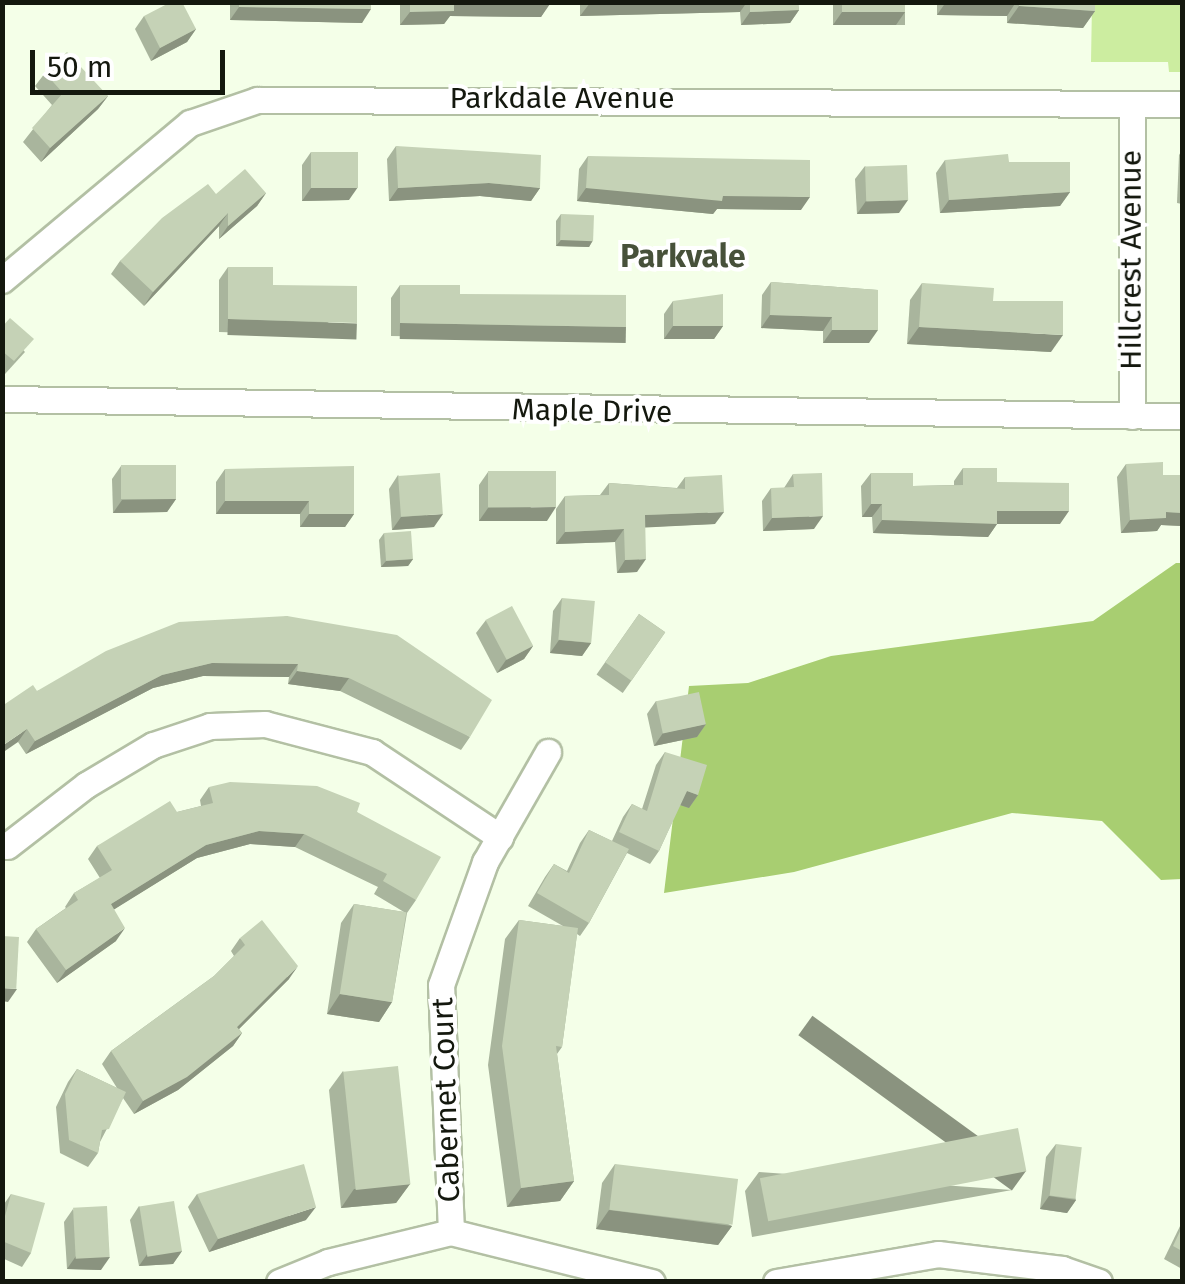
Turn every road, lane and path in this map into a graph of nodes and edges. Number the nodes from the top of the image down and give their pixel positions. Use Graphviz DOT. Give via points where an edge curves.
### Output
graph roads {
  1 [pos="1132,104"];
  2 [pos="1182,104"];
  3 [pos="2,280"];
  4 [pos="2,399"];
  5 [pos="1132,416"];
  6 [pos="1182,416"];
  7 [pos="548,752"];
  8 [pos="500,837"];
  9 [pos="7,846"];
  10 [pos="452,1232"];
  11 [pos="280,1282"];
  12 [pos="652,1282"];
  13 [pos="776,1282"];
  14 [pos="1099,1282"];
  1 -- 2 [label="street, Parkdale Avenue"];
  1 -- 3 [label="street, Parkdale Avenue" via="258,100 190,123"];
  1 -- 5 [label="street, Hillcrest Avenue"];
  4 -- 5 [label="street, Maple Drive"];
  5 -- 6 [label="street, Maple Drive"];
  7 -- 8 [label="street, Cabernet Court"];
  8 -- 9 [label="street" via="372,752 319,735 247,725 210,726 153,745 86,785"];
  8 -- 10 [label="street, Cabernet Court" via="454,937 442,985"];
  10 -- 11 [label="street" via="328,1262"];
  10 -- 12 [label="street"];
  13 -- 14 [label="street" via="938,1254 1062,1269"];
}
